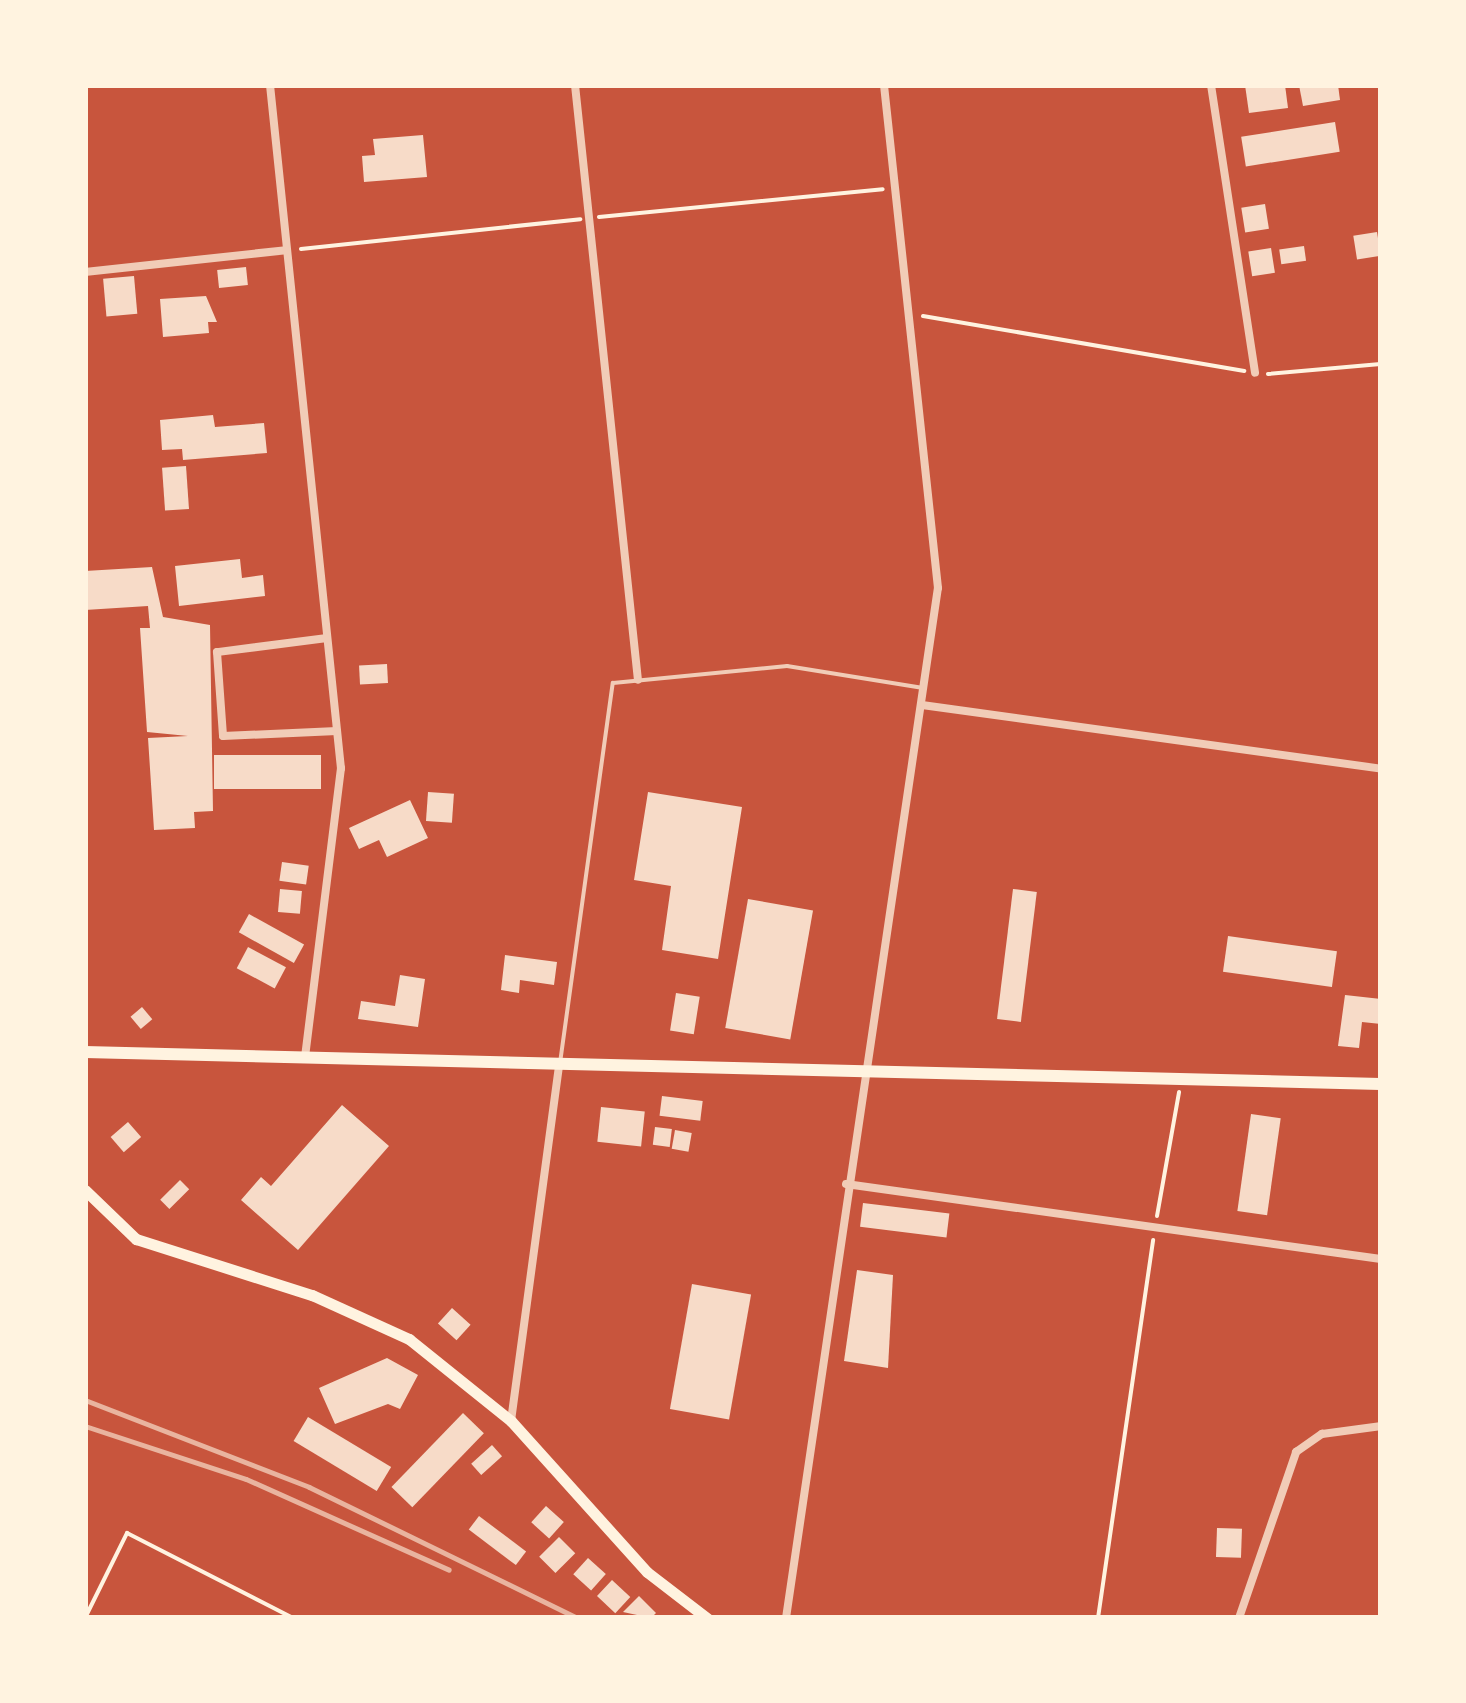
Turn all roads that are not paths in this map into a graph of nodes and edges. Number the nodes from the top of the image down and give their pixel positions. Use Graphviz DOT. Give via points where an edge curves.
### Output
graph roads {
  1 [pos="270,85"];
  2 [pos="575,85"];
  3 [pos="884,85"];
  4 [pos="1211,85"];
  5 [pos="286,250"];
  6 [pos="85,272"];
  7 [pos="1255,373"];
  8 [pos="327,638"];
  9 [pos="638,680"];
  10 [pos="924,688"];
  11 [pos="922,705"];
  12 [pos="337,731"];
  13 [pos="1381,769"];
  14 [pos="85,1052"];
  15 [pos="305,1058"];
  16 [pos="559,1067"];
  17 [pos="865,1068"];
  18 [pos="1381,1084"];
  19 [pos="846,1184"];
  20 [pos="85,1190"];
  21 [pos="1381,1259"];
  22 [pos="511,1421"];
  23 [pos="1381,1426"];
  24 [pos="707,1618"];
  25 [pos="786,1618"];
  26 [pos="1239,1618"];
  1 -- 5 [label="street"];
  2 -- 9 [label="street"];
  3 -- 10 [label="street" via="938,588"];
  4 -- 7 [label="street"];
  5 -- 6 [label="street"];
  5 -- 8 [label="street"];
  8 -- 12 [label="street"];
  8 -- 12 [label="street" via="217,652 223,736"];
  9 -- 10 [label="lane" via="787,666"];
  9 -- 16 [label="lane" via="614,682"];
  10 -- 11 [label="street"];
  11 -- 13 [label="street"];
  11 -- 17 [label="street"];
  12 -- 15 [label="street" via="341,814"];
  14 -- 15 [label="highway"];
  15 -- 16 [label="highway"];
  16 -- 17 [label="highway"];
  16 -- 22 [label="street"];
  17 -- 18 [label="highway"];
  17 -- 19 [label="street"];
  19 -- 21 [label="street" via="1154,1234"];
  19 -- 25 [label="street"];
  20 -- 22 [label="main road" via="136,1240 312,1296 409,1340"];
  22 -- 24 [label="main road" via="647,1572"];
  23 -- 26 [label="street" via="1322,1434 1296,1452"];
}
